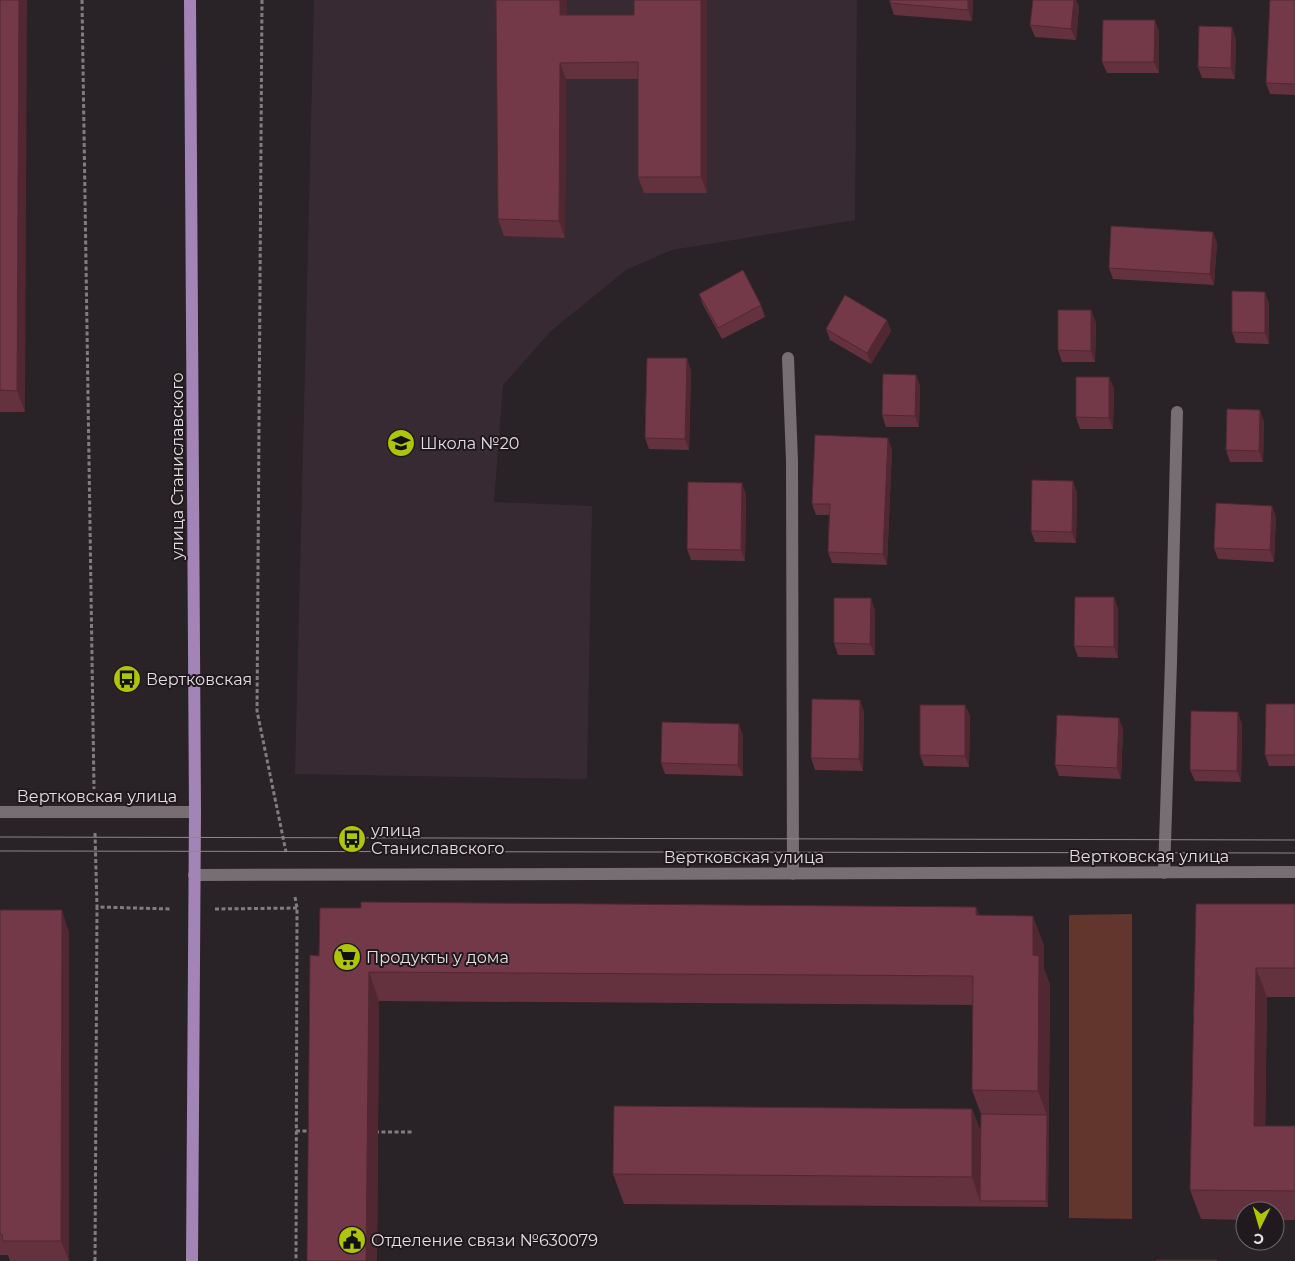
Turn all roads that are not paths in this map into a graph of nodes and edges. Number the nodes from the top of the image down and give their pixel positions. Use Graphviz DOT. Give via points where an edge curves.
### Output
graph roads {
  1 [pos="190,0"];
  2 [pos="788,358"];
  3 [pos="1177,412"];
  4 [pos="0,812"];
  5 [pos="195,812"];
  6 [pos="1164,872"];
  7 [pos="1295,872"];
  8 [pos="793,874"];
  9 [pos="194,875"];
  10 [pos="192,1261"];
  1 -- 5 [label="main road, улица Станиславского"];
  2 -- 8 [label="street" via="792,462"];
  3 -- 6 [label="street"];
  4 -- 5 [label="street, Вертковская улица"];
  5 -- 9 [label="main road, улица Станиславского"];
  6 -- 7 [label="street, Вертковская улица"];
  6 -- 8 [label="street, Вертковская улица"];
  8 -- 9 [label="street, Вертковская улица"];
  9 -- 10 [label="main road, улица Станиславского"];
}
